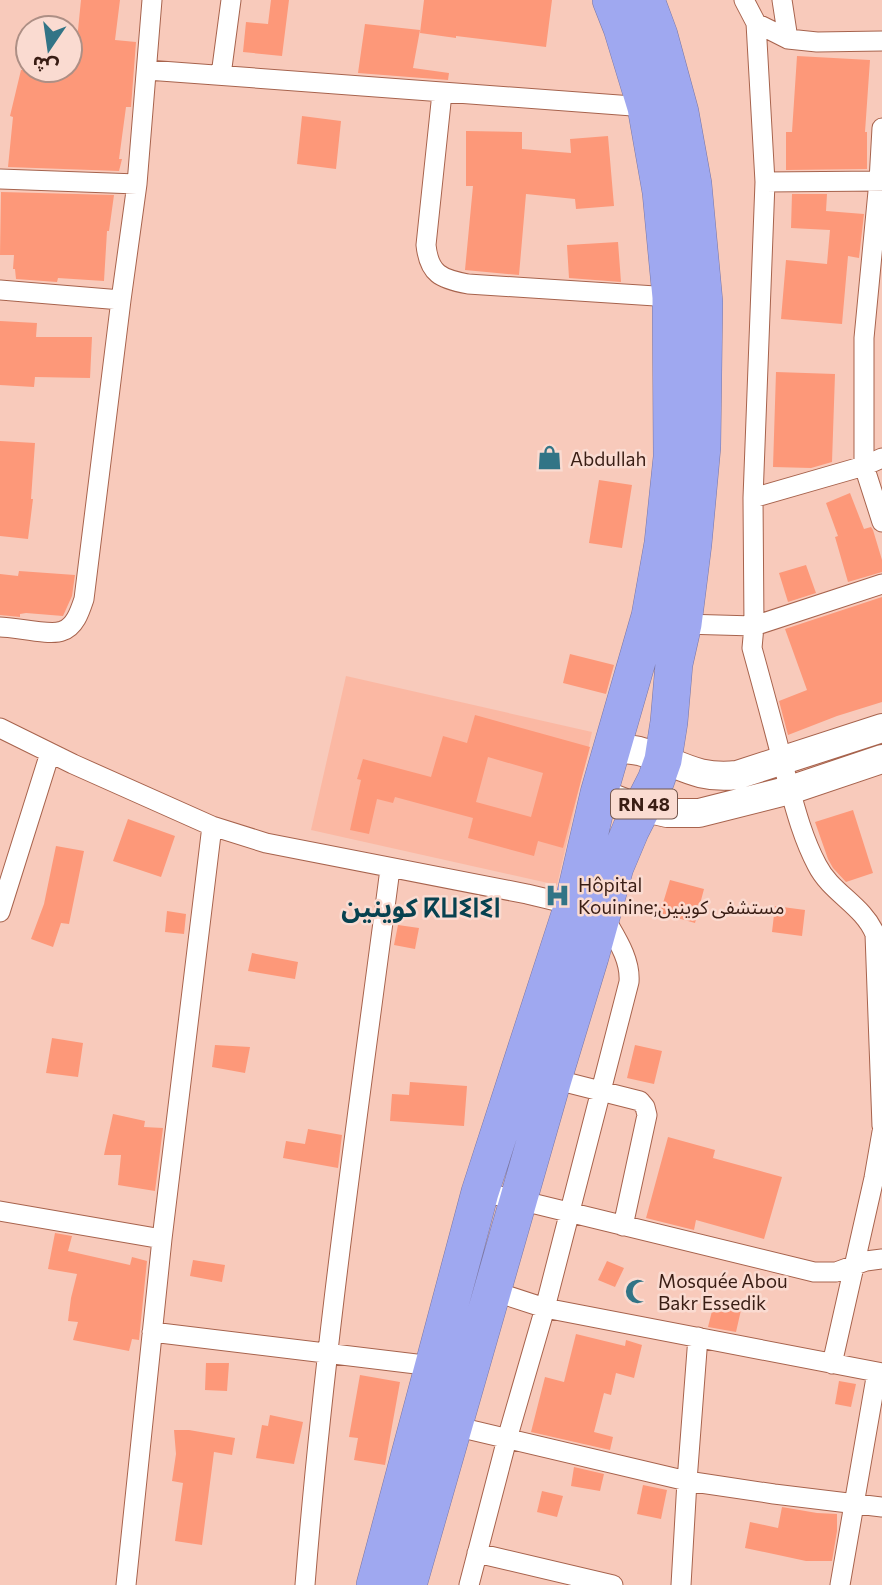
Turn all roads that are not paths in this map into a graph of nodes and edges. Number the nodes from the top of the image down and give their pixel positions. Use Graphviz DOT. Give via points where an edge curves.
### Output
graph roads {
  1 [pos="152,0"];
  2 [pos="231,0"];
  3 [pos="611,0"];
  4 [pos="646,0"];
  5 [pos="744,0"];
  6 [pos="782,0"];
  7 [pos="756,23"];
  8 [pos="788,39"];
  9 [pos="882,41"];
  10 [pos="147,69"];
  11 [pos="221,75"];
  12 [pos="442,93"];
  13 [pos="646,107"];
  14 [pos="882,128"];
  15 [pos="0,179"];
  16 [pos="765,181"];
  17 [pos="881,181"];
  18 [pos="137,184"];
  19 [pos="0,290"];
  20 [pos="671,297"];
  21 [pos="121,300"];
  22 [pos="873,462"];
  23 [pos="753,498"];
  24 [pos="882,522"];
  25 [pos="882,584"];
  26 [pos="683,624"];
  27 [pos="754,626"];
  28 [pos="0,627"];
  29 [pos="882,728"];
  30 [pos="0,729"];
  31 [pos="611,748"];
  32 [pos="50,753"];
  33 [pos="882,759"];
  34 [pos="663,760"];
  35 [pos="782,760"];
  36 [pos="790,790"];
  37 [pos="598,793"];
  38 [pos="642,808"];
  39 [pos="212,826"];
  40 [pos="390,869"];
  41 [pos="588,909"];
  42 [pos="0,912"];
  43 [pos="874,916"];
  44 [pos="553,1079"];
  45 [pos="601,1090"];
  46 [pos="882,1126"];
  47 [pos="882,1132"];
  48 [pos="480,1192"];
  49 [pos="519,1200"];
  50 [pos="0,1211"];
  51 [pos="569,1213"];
  52 [pos="623,1226"];
  53 [pos="162,1239"];
  54 [pos="882,1259"];
  55 [pos="854,1265"];
  56 [pos="493,1291"];
  57 [pos="545,1308"];
  58 [pos="152,1332"];
  59 [pos="698,1337"];
  60 [pos="327,1353"];
  61 [pos="832,1364"];
  62 [pos="432,1366"];
  63 [pos="470,1371"];
  64 [pos="880,1372"];
  65 [pos="454,1426"];
  66 [pos="507,1439"];
  67 [pos="687,1481"];
  68 [pos="855,1504"];
  69 [pos="882,1507"];
  70 [pos="477,1553"];
  71 [pos="126,1585"];
  72 [pos="305,1585"];
  73 [pos="375,1585"];
  74 [pos="408,1585"];
  75 [pos="469,1585"];
  76 [pos="613,1585"];
  77 [pos="681,1585"];
  78 [pos="840,1585"];
  1 -- 10 [label="street"];
  2 -- 11 [label="street"];
  3 -- 13 [label="highway, RN 48"];
  4 -- 26 [label="highway, RN 48" via="680,112 694,184 704,302 702,447"];
  5 -- 7 [label="street"];
  6 -- 8 [label="street"];
  7 -- 8 [label="street"];
  7 -- 16 [label="street"];
  8 -- 9 [label="street"];
  10 -- 11 [label="street"];
  10 -- 18 [label="street"];
  11 -- 12 [label="street"];
  12 -- 13 [label="street"];
  12 -- 20 [label="street" via="426,245 427,258 438,274 468,284"];
  13 -- 20 [label="highway, RN 48" via="661,192"];
  14 -- 17 [label="street"];
  15 -- 18 [label="street"];
  16 -- 17 [label="street"];
  16 -- 23 [label="street"];
  17 -- 22 [label="street" via="864,338"];
  18 -- 21 [label="street"];
  19 -- 21 [label="street"];
  20 -- 31 [label="highway, RN 48" via="672,457 663,543 650,616"];
  21 -- 28 [label="street" via="84,600 64,631"];
  22 -- 23 [label="street"];
  22 -- 24 [label="street"];
  23 -- 27 [label="street"];
  25 -- 27 [label="street"];
  26 -- 27 [label="street"];
  26 -- 34 [label="highway, RN 48"];
  27 -- 35 [label="street" via="752,648"];
  29 -- 35 [label="main road"];
  30 -- 32 [label="street"];
  31 -- 34 [label="main road" via="637,750"];
  31 -- 37 [label="highway, RN 48"];
  32 -- 39 [label="street"];
  32 -- 42 [label="street"];
  33 -- 36 [label="main road"];
  34 -- 35 [label="main road" via="691,772 724,776"];
  34 -- 38 [label="highway, RN 48"];
  35 -- 36 [label="street"];
  36 -- 38 [label="main road" via="699,813"];
  36 -- 43 [label="street" via="818,868 828,882"];
  37 -- 38 [label="main road"];
  37 -- 41 [label="highway, RN 48"];
  38 -- 41 [label="highway, RN 48" via="615,867"];
  39 -- 40 [label="street" via="266,843"];
  39 -- 53 [label="street"];
  40 -- 41 [label="street"];
  40 -- 60 [label="street"];
  41 -- 44 [label="highway, RN 48" via="590,957"];
  41 -- 45 [label="street" via="626,959 629,973"];
  41 -- 48 [label="highway, RN 48"];
  43 -- 46 [label="street"];
  44 -- 45 [label="street"];
  44 -- 49 [label="highway, RN 48"];
  45 -- 51 [label="street"];
  45 -- 52 [label="street" via="640,1101 645,1107"];
  47 -- 55 [label="street"];
  48 -- 49 [label="street"];
  48 -- 62 [label="highway, RN 48"];
  49 -- 51 [label="street"];
  49 -- 56 [label="highway, RN 48"];
  50 -- 53 [label="street"];
  51 -- 52 [label="street"];
  51 -- 57 [label="street"];
  52 -- 55 [label="street" via="814,1272 836,1272"];
  53 -- 58 [label="street"];
  54 -- 55 [label="street"];
  55 -- 61 [label="street"];
  56 -- 57 [label="street"];
  56 -- 63 [label="highway, RN 48"];
  57 -- 59 [label="street"];
  57 -- 66 [label="street"];
  58 -- 60 [label="street"];
  58 -- 71 [label="street"];
  59 -- 61 [label="street"];
  59 -- 67 [label="street"];
  60 -- 62 [label="street"];
  60 -- 72 [label="street"];
  61 -- 64 [label="street"];
  62 -- 63 [label="street"];
  62 -- 73 [label="highway, RN 48"];
  63 -- 65 [label="highway, RN 48"];
  64 -- 68 [label="street"];
  65 -- 66 [label="street"];
  65 -- 74 [label="highway, RN 48"];
  66 -- 67 [label="street"];
  66 -- 70 [label="street"];
  67 -- 68 [label="street"];
  67 -- 77 [label="street"];
  68 -- 69 [label="street"];
  68 -- 78 [label="street"];
  70 -- 75 [label="street"];
  70 -- 76 [label="street"];
}
